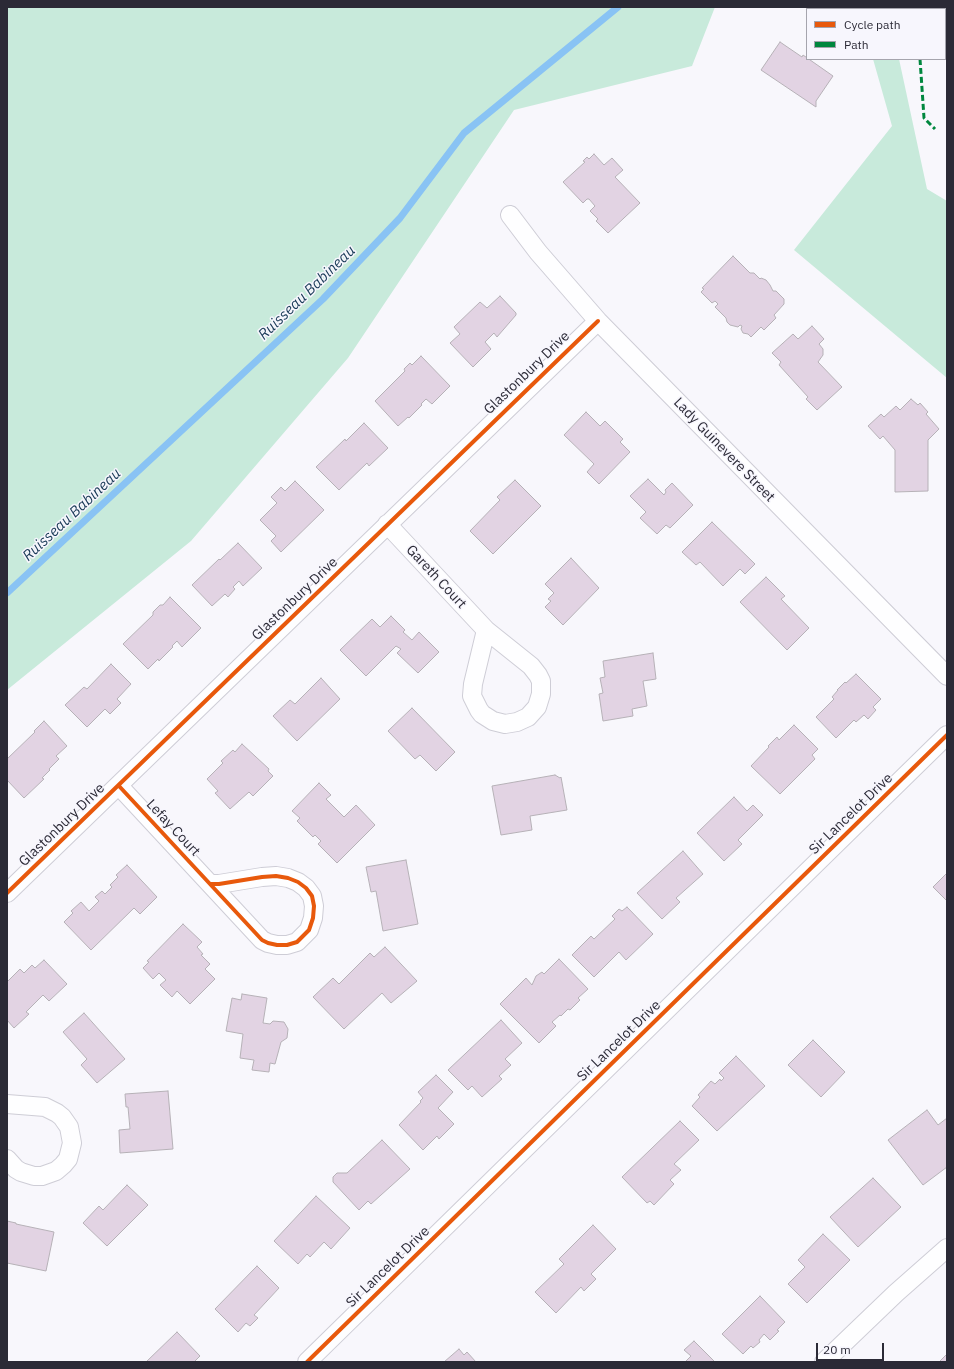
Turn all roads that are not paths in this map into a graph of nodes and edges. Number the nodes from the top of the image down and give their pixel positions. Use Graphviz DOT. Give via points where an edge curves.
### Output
graph roads {
  1 [pos="510,215"];
  2 [pos="598,321"];
  3 [pos="387,524"];
  4 [pos="486,630"];
  5 [pos="947,676"];
  6 [pos="947,735"];
  7 [pos="119,786"];
  8 [pos="211,884"];
  9 [pos="7,893"];
  10 [pos="7,1104"];
  11 [pos="7,1159"];
  12 [pos="947,1248"];
  13 [pos="307,1362"];
  14 [pos="824,1362"];
  1 -- 2 [label="street, Lady Guinevere Street" via="538,252"];
  2 -- 3 [label="street, Glastonbury Drive"];
  2 -- 5 [label="street, Lady Guinevere Street"];
  3 -- 4 [label="street, Gareth Court"];
  3 -- 7 [label="street, Glastonbury Drive"];
  4 -- 4 [label="street, Gareth Court" via="473,678 474,700 482,714 493,721 512,724 532,713 539,701 541,688 538,675 531,666"];
  6 -- 13 [label="street, Sir Lancelot Drive"];
  7 -- 8 [label="street, Lefay Court"];
  7 -- 9 [label="street, Glastonbury Drive"];
  8 -- 8 [label="street, Lefay Court" via="262,940 268,943 287,945 297,942 309,930 313,918 312,896 298,882 276,876"];
  10 -- 11 [label="street" via="45,1107 57,1113 69,1127 72,1143 68,1159 63,1165 42,1176 16,1170"];
  12 -- 14 [label="street"];
}
